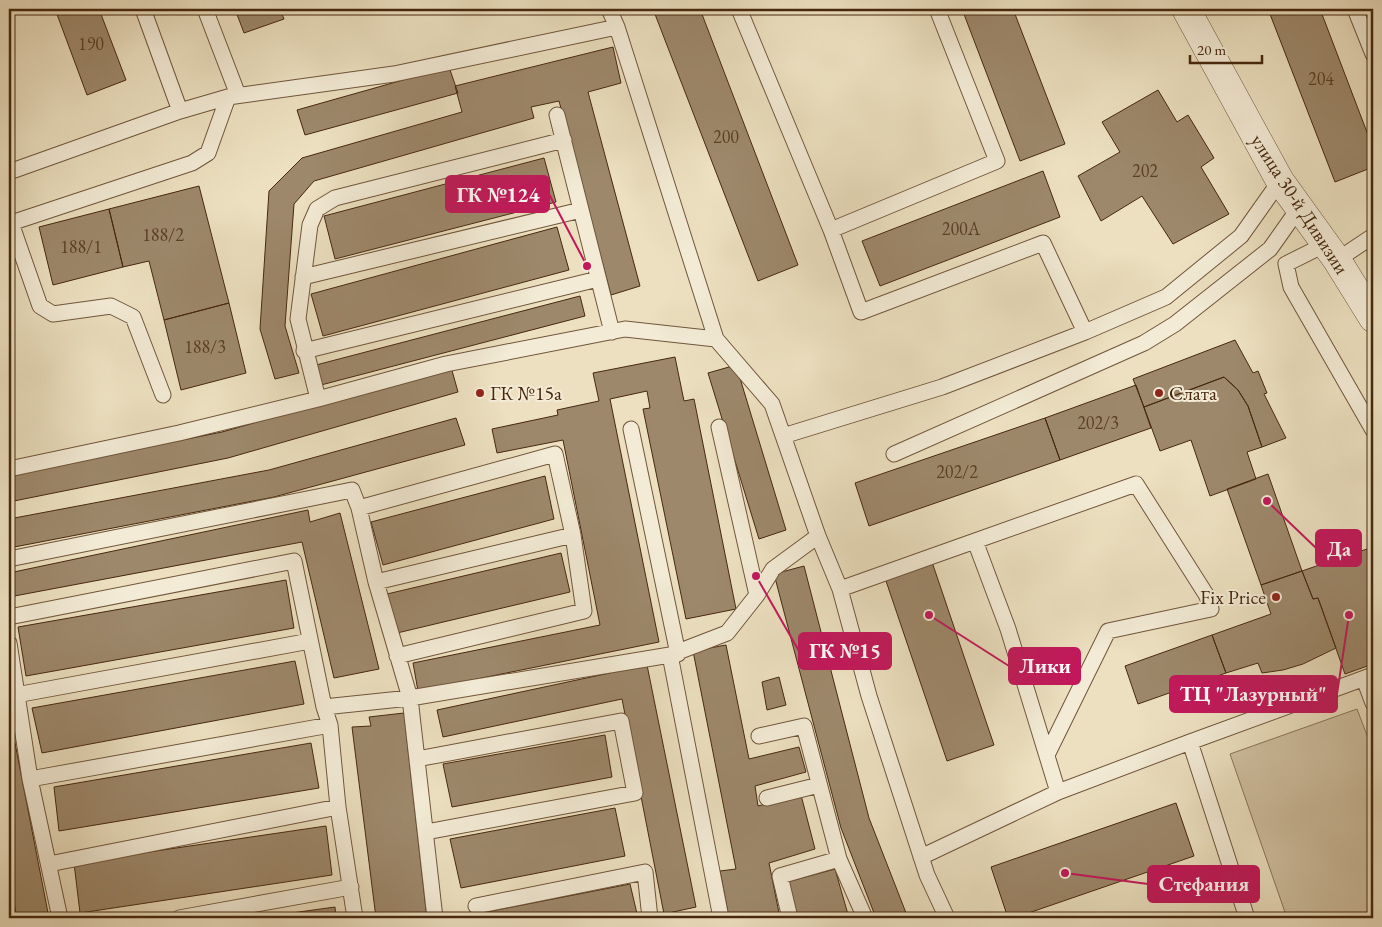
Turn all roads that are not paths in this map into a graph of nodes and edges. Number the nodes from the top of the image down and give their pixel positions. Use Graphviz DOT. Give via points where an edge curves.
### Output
graph roads {
  1 [pos="142,9"];
  2 [pos="205,9"];
  3 [pos="609,9"];
  4 [pos="739,9"];
  5 [pos="937,9"];
  6 [pos="1186,9"];
  7 [pos="1355,9"];
  8 [pos="617,26"];
  9 [pos="1372,49"];
  10 [pos="233,96"];
  11 [pos="180,111"];
  12 [pos="557,115"];
  13 [pos="564,140"];
  14 [pos="9,172"];
  15 [pos="1280,181"];
  16 [pos="1299,208"];
  17 [pos="581,210"];
  18 [pos="10,219"];
  19 [pos="831,230"];
  20 [pos="1373,236"];
  21 [pos="1331,252"];
  22 [pos="303,277"];
  23 [pos="598,279"];
  24 [pos="1373,318"];
  25 [pos="612,332"];
  26 [pos="1085,332"];
  27 [pos="716,339"];
  28 [pos="304,351"];
  29 [pos="163,395"];
  30 [pos="318,399"];
  31 [pos="719,427"];
  32 [pos="631,429"];
  33 [pos="1373,430"];
  34 [pos="783,436"];
  35 [pos="894,454"];
  36 [pos="9,469"];
  37 [pos="358,508"];
  38 [pos="573,535"];
  39 [pos="818,536"];
  40 [pos="975,541"];
  41 [pos="9,559"];
  42 [pos="376,582"];
  43 [pos="840,589"];
  44 [pos="757,596"];
  45 [pos="9,617"];
  46 [pos="310,641"];
  47 [pos="9,643"];
  48 [pos="674,655"];
  49 [pos="397,656"];
  50 [pos="1368,677"];
  51 [pos="16,695"];
  52 [pos="410,698"];
  53 [pos="1373,703"];
  54 [pos="324,708"];
  55 [pos="330,726"];
  56 [pos="759,736"];
  57 [pos="1190,742"];
  58 [pos="1047,754"];
  59 [pos="417,759"];
  60 [pos="30,779"];
  61 [pos="820,785"];
  62 [pos="1058,792"];
  63 [pos="767,798"];
  64 [pos="338,807"];
  65 [pos="426,832"];
  66 [pos="921,857"];
  67 [pos="839,859"];
  68 [pos="49,864"];
  69 [pos="351,886"];
  70 [pos="476,906"];
  71 [pos="60,918"];
  72 [pos="179,918"];
  73 [pos="355,918"];
  74 [pos="435,918"];
  75 [pos="650,918"];
  76 [pos="721,918"];
  77 [pos="790,918"];
  78 [pos="865,918"];
  79 [pos="947,918"];
  80 [pos="1247,918"];
  1 -- 11 [label="lane"];
  2 -- 10 [label="lane"];
  3 -- 8 [label="lane"];
  4 -- 19 [label="lane"];
  5 -- 19 [label="lane" via="997,161"];
  6 -- 15 [label="street, улица 30-й Дивизии"];
  7 -- 9 [label="lane"];
  8 -- 10 [label="lane" via="394,74"];
  8 -- 27 [label="lane"];
  10 -- 11 [label="lane"];
  10 -- 18 [label="lane" via="208,153 192,163"];
  11 -- 14 [label="lane"];
  12 -- 13 [label="lane"];
  13 -- 17 [label="lane"];
  13 -- 22 [label="lane" via="335,198 317,209 310,225"];
  15 -- 16 [label="street, улица 30-й Дивизии"];
  15 -- 26 [label="lane" via="1241,236 1166,297"];
  16 -- 21 [label="street, улица 30-й Дивизии"];
  16 -- 35 [label="lane" via="1270,250 1160,334"];
  17 -- 22 [label="lane"];
  17 -- 23 [label="lane"];
  18 -- 29 [label="lane" via="40,306 53,314 111,306 133,317"];
  19 -- 26 [label="lane" via="861,312 1043,244"];
  20 -- 21 [label="lane"];
  21 -- 24 [label="street, улица 30-й Дивизии"];
  21 -- 33 [label="lane" via="1286,264 1291,287"];
  22 -- 28 [label="lane" via="298,320"];
  23 -- 25 [label="lane"];
  23 -- 28 [label="lane"];
  25 -- 27 [label="lane" via="625,329"];
  25 -- 30 [label="lane" via="446,364"];
  26 -- 34 [label="lane" via="942,387"];
  27 -- 34 [label="lane" via="772,404"];
  28 -- 30 [label="lane"];
  30 -- 36 [label="lane" via="179,434"];
  31 -- 44 [label="lane"];
  32 -- 48 [label="lane"];
  34 -- 39 [label="lane"];
  37 -- 38 [label="lane" via="555,454"];
  37 -- 41 [label="lane" via="352,490"];
  37 -- 42 [label="lane"];
  38 -- 42 [label="lane"];
  38 -- 49 [label="lane" via="584,611"];
  39 -- 43 [label="lane"];
  39 -- 44 [label="lane" via="774,569"];
  40 -- 43 [label="lane"];
  40 -- 58 [label="lane" via="1008,629"];
  40 -- 58 [label="lane" via="1136,484 1207,596 1211,610 1108,631"];
  42 -- 49 [label="lane"];
  43 -- 66 [label="lane" via="869,696"];
  44 -- 48 [label="lane" via="727,633"];
  45 -- 46 [label="lane" via="294,561"];
  46 -- 51 [label="lane"];
  46 -- 54 [label="lane"];
  47 -- 51 [label="lane"];
  48 -- 52 [label="lane"];
  48 -- 76 [label="lane"];
  49 -- 52 [label="lane"];
  50 -- 53 [label="lane"];
  50 -- 57 [label="lane"];
  51 -- 60 [label="lane"];
  52 -- 54 [label="lane"];
  52 -- 59 [label="lane"];
  54 -- 55 [label="lane"];
  55 -- 60 [label="lane"];
  55 -- 64 [label="lane"];
  56 -- 61 [label="lane" via="804,726"];
  57 -- 62 [label="lane"];
  57 -- 80 [label="lane"];
  58 -- 62 [label="lane"];
  59 -- 65 [label="lane"];
  59 -- 65 [label="lane" via="621,721 635,793"];
  60 -- 68 [label="lane"];
  61 -- 63 [label="lane"];
  61 -- 67 [label="lane"];
  62 -- 66 [label="lane"];
  64 -- 68 [label="lane"];
  64 -- 69 [label="lane"];
  65 -- 74 [label="lane"];
  66 -- 79 [label="lane"];
  67 -- 77 [label="lane" via="780,876"];
  67 -- 78 [label="lane"];
  68 -- 71 [label="lane"];
  69 -- 72 [label="lane"];
  69 -- 73 [label="lane"];
  70 -- 75 [label="lane" via="645,872"];
}
